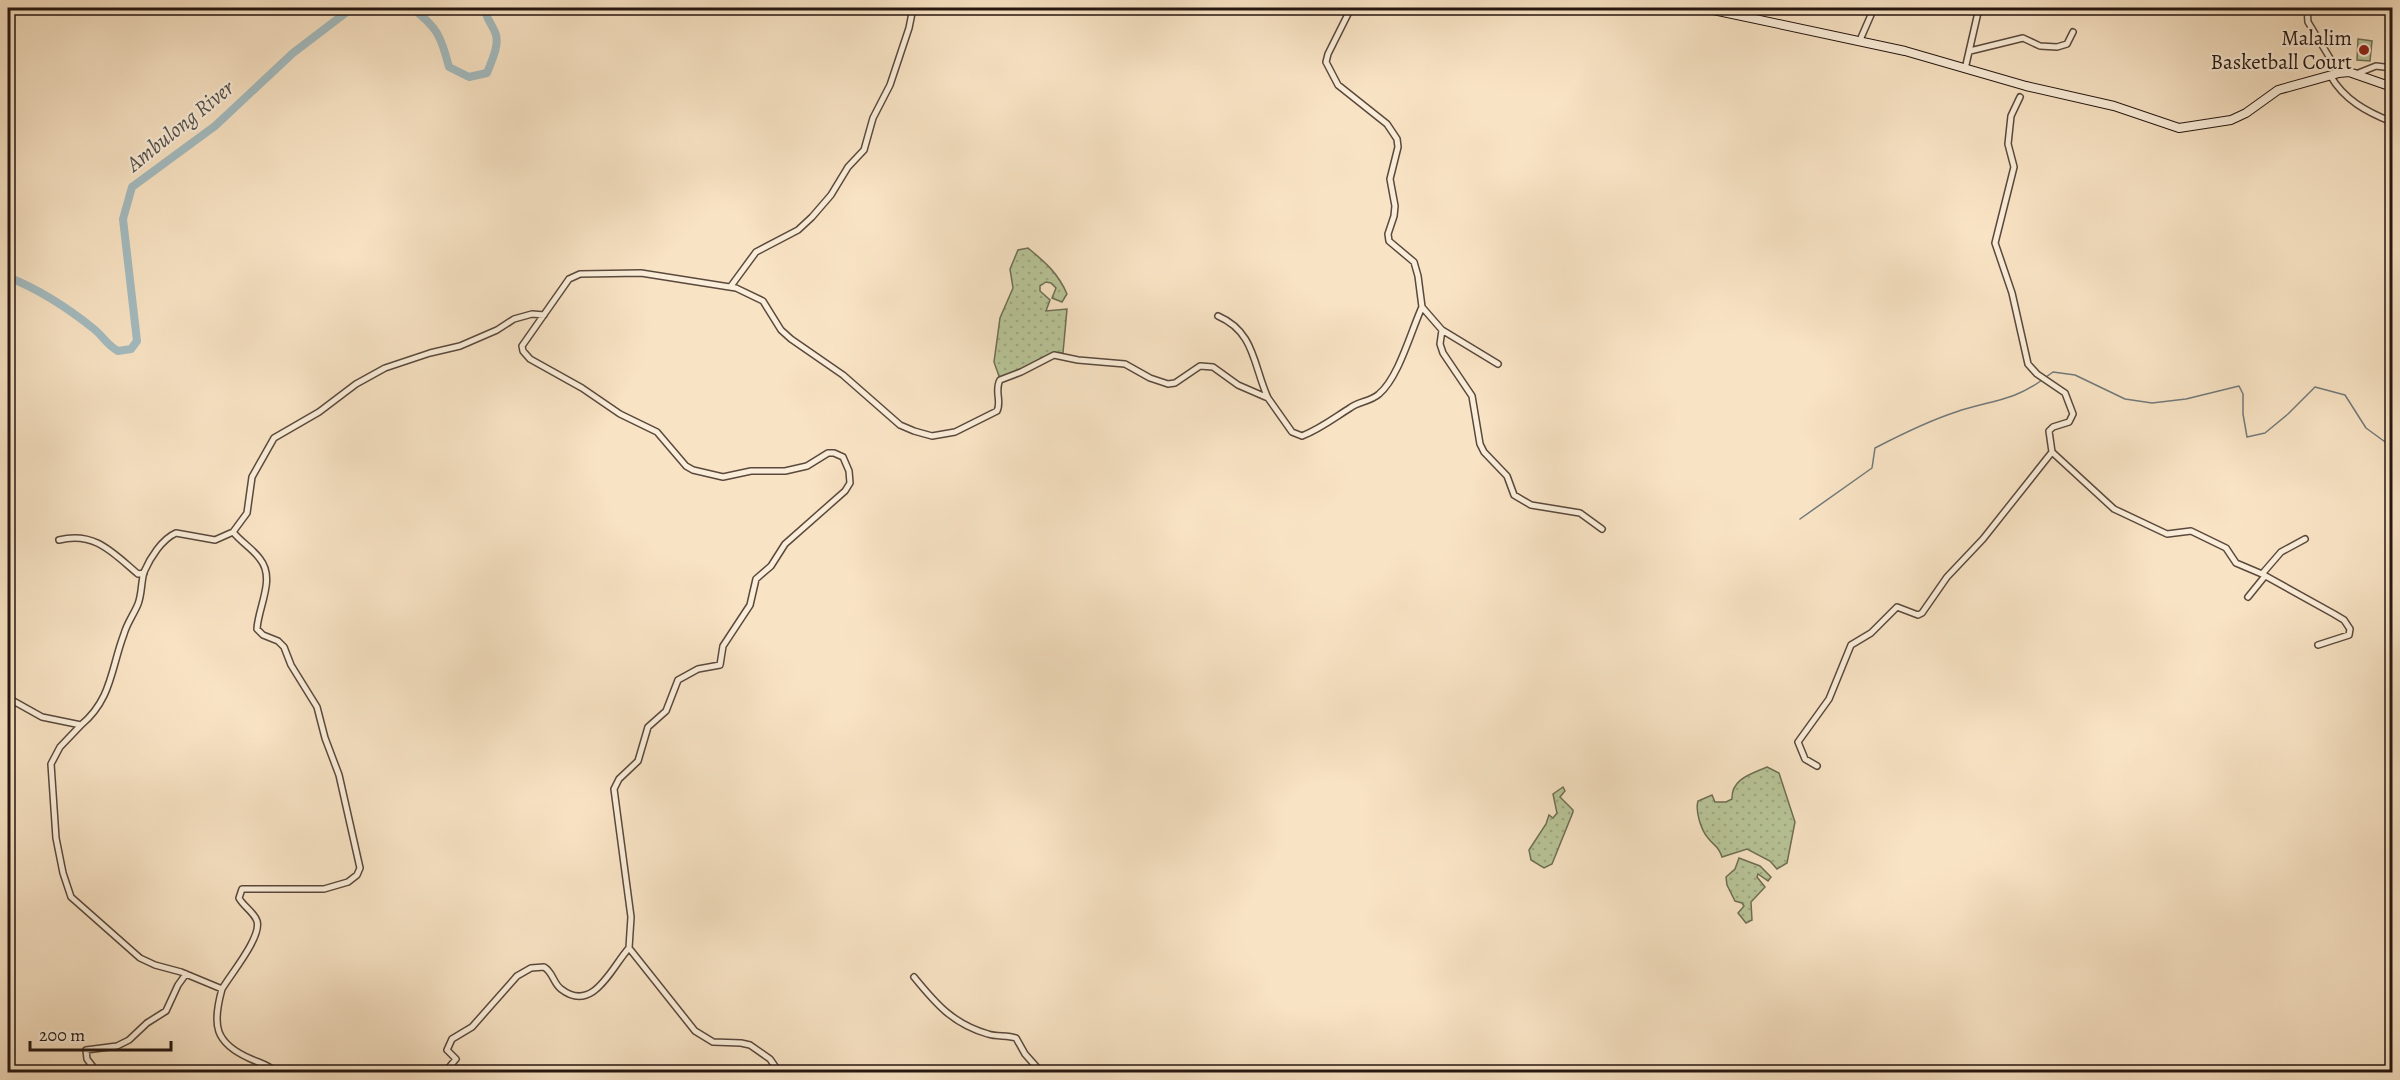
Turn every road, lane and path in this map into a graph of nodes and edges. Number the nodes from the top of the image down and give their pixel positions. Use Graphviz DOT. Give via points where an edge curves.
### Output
graph roads {
  1 [pos="913,8"];
  2 [pos="1351,8"];
  3 [pos="1704,8"];
  4 [pos="1874,8"];
  5 [pos="1979,8"];
  6 [pos="2307,8"];
  7 [pos="2073,32"];
  8 [pos="1860,40"];
  9 [pos="1970,51"];
  10 [pos="2392,68"];
  11 [pos="1965,69"];
  12 [pos="2339,73"];
  13 [pos="2356,74"];
  14 [pos="2330,75"];
  15 [pos="2392,87"];
  16 [pos="2023,92"];
  17 [pos="2392,122"];
  18 [pos="732,286"];
  19 [pos="1422,307"];
  20 [pos="544,315"];
  21 [pos="1218,316"];
  22 [pos="1442,330"];
  23 [pos="1498,364"];
  24 [pos="1268,398"];
  25 [pos="2052,452"];
  26 [pos="1602,529"];
  27 [pos="233,532"];
  28 [pos="2306,539"];
  29 [pos="59,540"];
  30 [pos="144,573"];
  31 [pos="2264,575"];
  32 [pos="2248,597"];
  33 [pos="2318,645"];
  34 [pos="8,698"];
  35 [pos="81,725"];
  36 [pos="1817,766"];
  37 [pos="629,948"];
  38 [pos="186,974"];
  39 [pos="914,977"];
  40 [pos="222,989"];
  41 [pos="97,1072"];
  42 [pos="276,1072"];
  43 [pos="445,1072"];
  44 [pos="779,1072"];
  45 [pos="1041,1072"];
  1 -- 18 [label="street" via="864,150 812,217 798,230 756,252"];
  2 -- 19 [label="street" via="1326,62 1338,84 1387,124 1397,139 1390,179 1395,206 1389,241 1414,262"];
  3 -- 8 [label="street"];
  4 -- 8 [label="street"];
  5 -- 9 [label="street"];
  6 -- 12 [label="street" via="2308,21"];
  7 -- 9 [label="street" via="2067,44 2057,47 2040,46 2023,38"];
  8 -- 11 [label="street"];
  9 -- 11 [label="street"];
  10 -- 13 [label="street" via="2376,66"];
  11 -- 16 [label="street"];
  12 -- 13 [label="street"];
  12 -- 14 [label="street"];
  13 -- 15 [label="street"];
  14 -- 16 [label="street" via="2278,90 2231,120 2179,128 2114,106"];
  14 -- 17 [label="street" via="2350,99"];
  16 -- 25 [label="street" via="2011,116 2008,144 2014,167 1995,243 2012,293 2028,364 2065,393 2073,414 2069,422 2049,431"];
  18 -- 20 [label="street" via="641,273 580,274 569,279"];
  18 -- 24 [label="street" via="763,301 781,330 843,375 900,425 932,436 955,432 997,411 1000,380 1054,355 1125,364 1168,384 1207,365"];
  19 -- 22 [label="street"];
  19 -- 24 [label="street" via="1405,352 1382,392 1371,401 1353,405 1302,436 1292,432"];
  20 -- 27 [label="street" via="514,319 460,346 385,368 280,433 251,480 249,508"];
  20 -- 37 [label="street" via="522,346 526,356 657,432 693,470 723,477 751,471 785,471 834,453 843,457 851,478 845,491 785,544 771,566 756,579 750,605 723,646 720,665 698,669 678,680 666,711 648,727 638,761 615,784 631,917"];
  21 -- 24 [label="street" via="1235,324 1244,335"];
  22 -- 23 [label="street"];
  22 -- 26 [label="street" via="1443,353 1475,404 1480,444 1507,476 1514,495 1531,505 1580,513"];
  25 -- 31 [label="street" via="2122,514 2167,534 2191,531 2226,548 2236,563"];
  25 -- 36 [label="street" via="1983,539 1947,577 1922,613 1897,607 1871,633 1851,645 1829,699 1798,742 1805,759"];
  27 -- 30 [label="street" via="215,540 181,533 171,535"];
  27 -- 40 [label="street" via="266,568 257,629 284,647 317,707 337,768 360,868 348,882 324,889 242,889 240,901 257,924 246,954"];
  28 -- 31 [label="street" via="2281,552"];
  29 -- 30 [label="street" via="76,538 101,545 115,552 138,574"];
  30 -- 35 [label="street" via="138,605 124,633 110,682 95,711"];
  31 -- 32 [label="street"];
  31 -- 33 [label="street" via="2344,620 2349,635"];
  34 -- 35 [label="street" via="47,720"];
  35 -- 38 [label="street" via="60,747 51,764 56,838 71,897 140,958"];
  37 -- 43 [label="street" via="598,987 584,997 560,988 544,967 521,973 472,1027 450,1041 447,1050 456,1059"];
  37 -- 44 [label="street" via="695,1031 713,1041 750,1045 770,1059"];
  38 -- 40 [label="street"];
  38 -- 41 [label="street" via="166,1011 129,1041 86,1050 87,1059"];
  39 -- 45 [label="street" via="930,998 960,1022 975,1030 1016,1038"];
  40 -- 42 [label="street" via="216,1022 220,1036 232,1049"];
}
